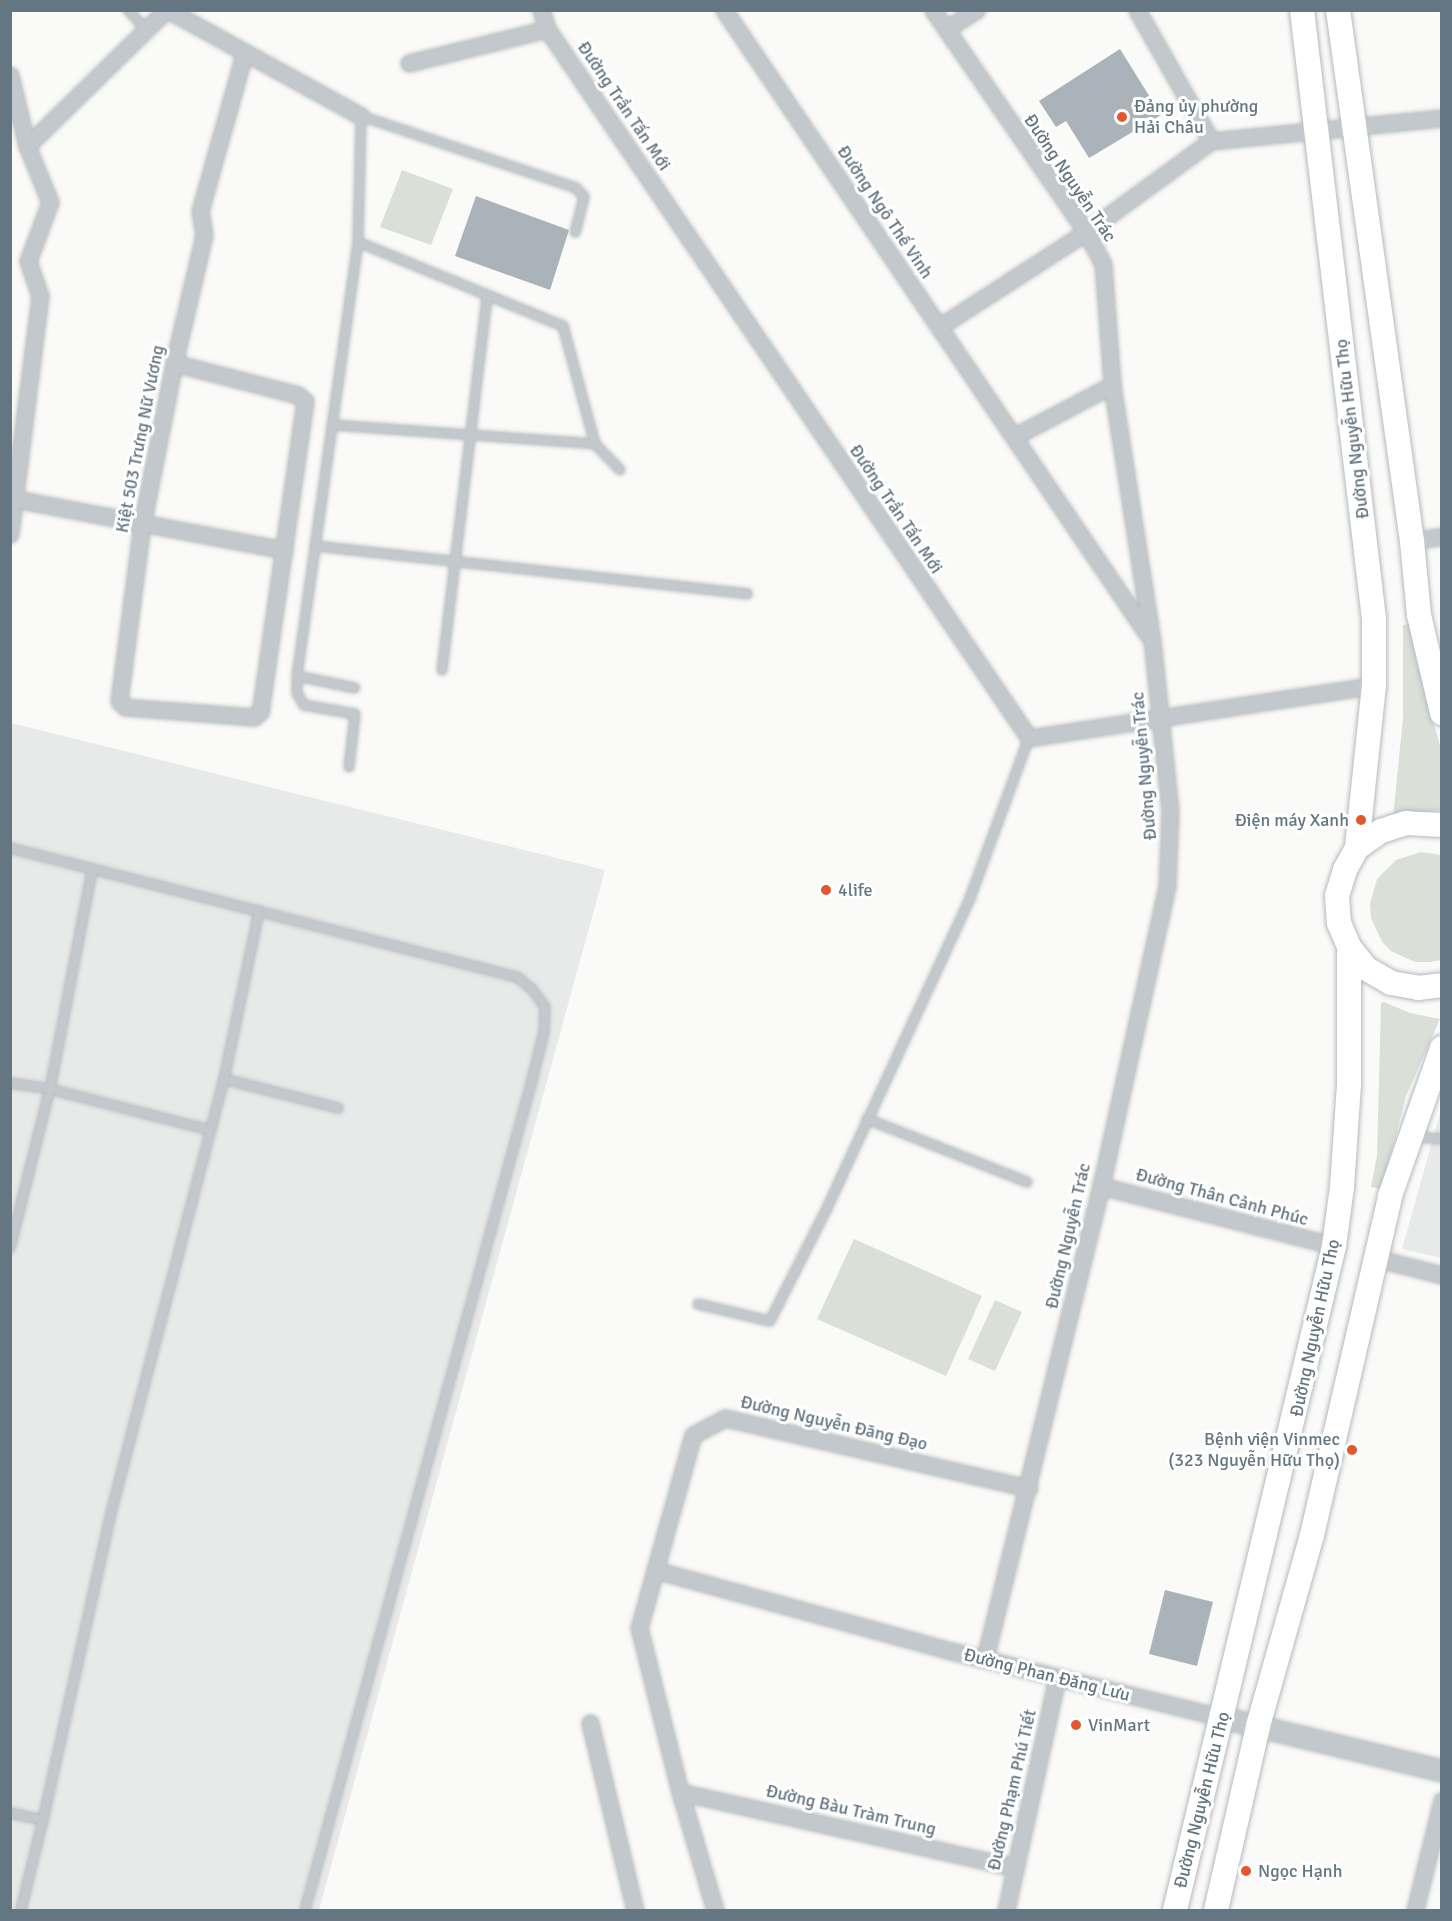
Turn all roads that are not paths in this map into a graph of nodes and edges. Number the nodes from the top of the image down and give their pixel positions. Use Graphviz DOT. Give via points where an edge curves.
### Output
graph roads {
  1 [pos="128,10"];
  2 [pos="167,10"];
  3 [pos="541,10"];
  4 [pos="724,10"];
  5 [pos="933,10"];
  6 [pos="976,10"];
  7 [pos="1137,10"];
  8 [pos="1302,10"];
  9 [pos="1338,10"];
  10 [pos="147,29"];
  11 [pos="547,29"];
  12 [pos="946,29"];
  13 [pos="244,54"];
  14 [pos="409,63"];
  15 [pos="10,75"];
  16 [pos="361,116"];
  17 [pos="1442,118"];
  18 [pos="1354,126"];
  19 [pos="1316,131"];
  20 [pos="1211,141"];
  21 [pos="27,146"];
  22 [pos="575,232"];
  23 [pos="1086,232"];
  24 [pos="358,242"];
  25 [pos="488,298"];
  26 [pos="939,327"];
  27 [pos="174,363"];
  28 [pos="1112,385"];
  29 [pos="332,425"];
  30 [pos="1015,436"];
  31 [pos="471,438"];
  32 [pos="596,444"];
  33 [pos="620,470"];
  34 [pos="15,499"];
  35 [pos="142,525"];
  36 [pos="10,534"];
  37 [pos="1442,536"];
  38 [pos="1412,541"];
  39 [pos="315,546"];
  40 [pos="284,550"];
  41 [pos="456,562"];
  42 [pos="747,594"];
  43 [pos="1152,640"];
  44 [pos="442,670"];
  45 [pos="297,676"];
  46 [pos="1374,685"];
  47 [pos="355,688"];
  48 [pos="1442,712"];
  49 [pos="1160,716"];
  50 [pos="1029,738"];
  51 [pos="349,767"];
  52 [pos="1442,825"];
  53 [pos="1357,848"];
  54 [pos="10,849"];
  55 [pos="92,870"];
  56 [pos="259,911"];
  57 [pos="1349,947"];
  58 [pos="1442,985"];
  59 [pos="1442,1048"];
  60 [pos="224,1078"];
  61 [pos="10,1083"];
  62 [pos="50,1089"];
  63 [pos="338,1108"];
  64 [pos="867,1119"];
  65 [pos="210,1130"];
  66 [pos="1413,1137"];
  67 [pos="1442,1139"];
  68 [pos="1027,1182"];
  69 [pos="1101,1186"];
  70 [pos="1334,1246"];
  71 [pos="10,1248"];
  72 [pos="1375,1258"];
  73 [pos="1442,1275"];
  74 [pos="698,1304"];
  75 [pos="1029,1488"];
  76 [pos="655,1570"];
  77 [pos="985,1659"];
  78 [pos="1057,1678"];
  79 [pos="1223,1718"];
  80 [pos="590,1723"];
  81 [pos="1258,1725"];
  82 [pos="1442,1771"];
  83 [pos="680,1792"];
  84 [pos="1442,1800"];
  85 [pos="10,1813"];
  86 [pos="44,1820"];
  87 [pos="1014,1867"];
  88 [pos="21,1911"];
  89 [pos="305,1911"];
  90 [pos="635,1911"];
  91 [pos="715,1911"];
  92 [pos="1006,1911"];
  93 [pos="1175,1911"];
  94 [pos="1215,1911"];
  95 [pos="1415,1911"];
  1 -- 10 [label="lane"];
  2 -- 10 [label="street"];
  2 -- 13 [label="street"];
  3 -- 11 [label="street, Đường Trần Tấn Mới"];
  4 -- 26 [label="street, Đường Ngô Thế Vinh"];
  5 -- 12 [label="street, Đường Nguyễn Trác"];
  6 -- 12 [label="street"];
  7 -- 20 [label="street"];
  8 -- 19 [label="main road, Đường Nguyễn Hữu Thọ"];
  9 -- 18 [label="main road"];
  10 -- 21 [label="street"];
  11 -- 14 [label="street"];
  11 -- 50 [label="street, Đường Trần Tấn Mới"];
  12 -- 23 [label="street, Đường Nguyễn Trác"];
  13 -- 16 [label="street"];
  13 -- 27 [label="street, Kiệt 503 Trưng Nữ Vương" via="200,211 204,235"];
  15 -- 21 [label="street"];
  16 -- 22 [label="lane" via="576,188 584,197"];
  16 -- 24 [label="lane"];
  17 -- 18 [label="street"];
  18 -- 19 [label="street"];
  18 -- 38 [label="main road"];
  19 -- 20 [label="street"];
  19 -- 46 [label="main road, Đường Nguyễn Hữu Thọ" via="1374,619"];
  20 -- 23 [label="street"];
  21 -- 34 [label="street" via="50,202 28,261 40,296"];
  23 -- 26 [label="street"];
  23 -- 28 [label="street, Đường Nguyễn Trác" via="1103,264"];
  24 -- 25 [label="lane"];
  24 -- 29 [label="lane"];
  25 -- 31 [label="lane"];
  25 -- 32 [label="lane" via="563,326"];
  26 -- 30 [label="street, Đường Ngô Thế Vinh"];
  27 -- 35 [label="street, Kiệt 503 Trưng Nữ Vương"];
  27 -- 40 [label="street" via="298,395 304,401"];
  28 -- 30 [label="street"];
  28 -- 43 [label="street, Đường Nguyễn Trác"];
  29 -- 31 [label="lane"];
  29 -- 39 [label="lane"];
  30 -- 43 [label="street, Đường Ngô Thế Vinh"];
  31 -- 32 [label="lane"];
  31 -- 41 [label="lane"];
  32 -- 33 [label="lane"];
  34 -- 35 [label="street"];
  34 -- 36 [label="street"];
  35 -- 40 [label="street"];
  35 -- 40 [label="street, Kiệt 503 Trưng Nữ Vương" via="121,705 254,717 260,712"];
  37 -- 38 [label="street"];
  38 -- 48 [label="main road" via="1419,615"];
  39 -- 41 [label="lane"];
  39 -- 45 [label="lane"];
  41 -- 42 [label="lane"];
  41 -- 44 [label="lane"];
  43 -- 49 [label="street, Đường Nguyễn Trác"];
  45 -- 47 [label="lane"];
  45 -- 51 [label="lane" via="297,693 304,705 355,714"];
  46 -- 49 [label="street"];
  46 -- 53 [label="main road, Đường Nguyễn Hữu Thọ"];
  49 -- 50 [label="street"];
  49 -- 69 [label="street, Đường Nguyễn Trác" via="1170,810 1167,886"];
  50 -- 64 [label="lane" via="970,898"];
  52 -- 53 [label="main road" via="1406,823 1381,831"];
  53 -- 57 [label="main road" via="1344,870 1337,896 1339,923"];
  54 -- 55 [label="lane"];
  55 -- 56 [label="lane"];
  55 -- 62 [label="lane"];
  56 -- 60 [label="lane"];
  56 -- 89 [label="lane" via="517,977 532,989 544,1007 544,1032 531,1084"];
  57 -- 58 [label="main road" via="1367,969 1391,983 1418,988"];
  57 -- 70 [label="main road, Đường Nguyễn Hữu Thọ" via="1349,1083"];
  59 -- 66 [label="main road, Đường Nguyễn Hữu Thọ"];
  60 -- 63 [label="lane"];
  60 -- 65 [label="lane"];
  61 -- 62 [label="lane"];
  62 -- 65 [label="lane"];
  62 -- 71 [label="lane"];
  64 -- 68 [label="lane"];
  64 -- 74 [label="lane" via="770,1321"];
  65 -- 86 [label="lane" via="112,1509"];
  66 -- 67 [label="lane"];
  66 -- 72 [label="main road, Đường Nguyễn Hữu Thọ" via="1390,1196"];
  69 -- 70 [label="street, Đường Thân Cảnh Phúc"];
  69 -- 75 [label="street, Đường Nguyễn Trác"];
  70 -- 79 [label="main road, Đường Nguyễn Hữu Thọ"];
  72 -- 73 [label="street"];
  72 -- 81 [label="main road, Đường Nguyễn Hữu Thọ" via="1312,1534"];
  75 -- 76 [label="street, Đường Nguyễn Đăng Đạo" via="725,1418 693,1435"];
  75 -- 77 [label="street, Đường Nguyễn Trác"];
  76 -- 77 [label="street, Đường Phan Đăng Lưu"];
  76 -- 83 [label="street, Đường Nguyễn Đăng Đạo" via="639,1628"];
  77 -- 78 [label="street, Đường Phan Đăng Lưu"];
  78 -- 79 [label="street, Đường Phan Đăng Lưu"];
  78 -- 87 [label="street, Đường Phạm Phú Tiết"];
  79 -- 81 [label="street, Đường Phan Đăng Lưu"];
  79 -- 93 [label="main road, Đường Nguyễn Hữu Thọ"];
  80 -- 90 [label="street"];
  81 -- 82 [label="street, Đường Phan Đăng Lưu"];
  81 -- 94 [label="main road, Đường Nguyễn Hữu Thọ"];
  83 -- 87 [label="street, Đường Bàu Tràm Trung"];
  83 -- 91 [label="street, Đường Nguyễn Đăng Đạo"];
  84 -- 95 [label="street"];
  85 -- 86 [label="lane"];
  86 -- 88 [label="lane"];
  87 -- 92 [label="street, Đường Phạm Phú Tiết"];
}
